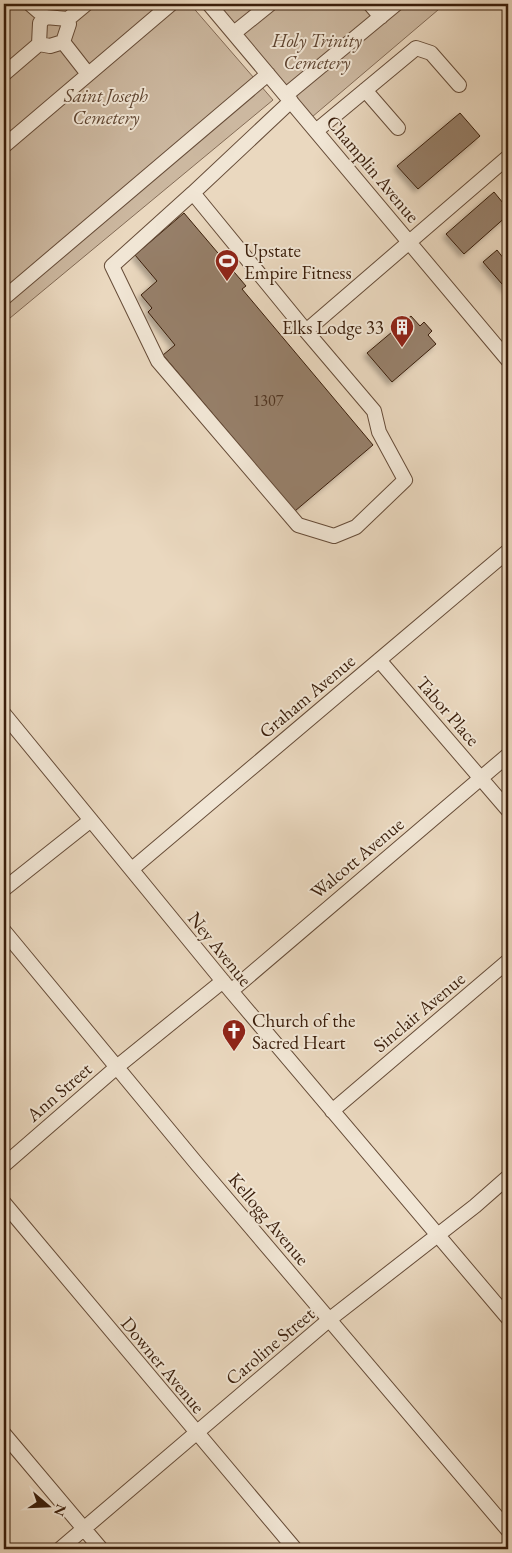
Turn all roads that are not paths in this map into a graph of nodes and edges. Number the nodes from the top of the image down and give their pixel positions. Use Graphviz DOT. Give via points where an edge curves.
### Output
graph roads {
  1 [pos="30,4"];
  2 [pos="86,4"];
  3 [pos="171,4"];
  4 [pos="210,4"];
  5 [pos="370,4"];
  6 [pos="396,4"];
  7 [pos="265,5"];
  8 [pos="381,16"];
  9 [pos="45,17"];
  10 [pos="68,19"];
  11 [pos="234,33"];
  12 [pos="64,42"];
  13 [pos="39,44"];
  14 [pos="4,74"];
  15 [pos="88,74"];
  16 [pos="268,74"];
  17 [pos="459,85"];
  18 [pos="365,90"];
  19 [pos="289,98"];
  20 [pos="398,128"];
  21 [pos="316,131"];
  22 [pos="4,146"];
  23 [pos="508,157"];
  24 [pos="193,193"];
  25 [pos="410,242"];
  26 [pos="4,298"];
  27 [pos="306,331"];
  28 [pos="506,354"];
  29 [pos="508,551"];
  30 [pos="379,660"];
  31 [pos="4,714"];
  32 [pos="508,755"];
  33 [pos="481,778"];
  34 [pos="508,810"];
  35 [pos="91,820"];
  36 [pos="132,869"];
  37 [pos="4,889"];
  38 [pos="4,931"];
  39 [pos="508,961"];
  40 [pos="227,986"];
  41 [pos="140,1048"];
  42 [pos="118,1066"];
  43 [pos="332,1111"];
  44 [pos="4,1165"];
  45 [pos="508,1177"];
  46 [pos="4,1204"];
  47 [pos="437,1235"];
  48 [pos="508,1318"];
  49 [pos="330,1319"];
  50 [pos="196,1433"];
  51 [pos="4,1434"];
  52 [pos="84,1529"];
  53 [pos="508,1530"];
  54 [pos="60,1549"];
  55 [pos="101,1549"];
  56 [pos="295,1549"];
  1 -- 9 [label="street"];
  2 -- 10 [label="street"];
  3 -- 15 [label="street"];
  4 -- 11 [label="street, Champlin Avenue"];
  5 -- 8 [label="street"];
  6 -- 8 [label="street"];
  7 -- 11 [label="street"];
  8 -- 19 [label="street"];
  9 -- 10 [label="street"];
  9 -- 13 [label="street" via="40,23"];
  10 -- 12 [label="street"];
  11 -- 16 [label="street, Champlin Avenue"];
  12 -- 13 [label="street" via="50,46"];
  12 -- 15 [label="street"];
  13 -- 14 [label="street"];
  15 -- 22 [label="street"];
  16 -- 19 [label="street, Champlin Avenue"];
  16 -- 26 [label="street"];
  17 -- 18 [label="street" via="431,53 416,48"];
  18 -- 20 [label="street"];
  18 -- 21 [label="street"];
  19 -- 21 [label="street, Champlin Avenue"];
  19 -- 24 [label="street"];
  21 -- 25 [label="street, Champlin Avenue"];
  23 -- 25 [label="street"];
  24 -- 27 [label="street"];
  24 -- 27 [label="street" via="112,266 158,361 298,525 334,536 356,527 405,480 379,432 374,411"];
  25 -- 27 [label="street"];
  25 -- 28 [label="street, Champlin Avenue"];
  29 -- 30 [label="street, Graham Avenue"];
  30 -- 33 [label="street, Tabor Place"];
  30 -- 36 [label="street, Graham Avenue"];
  31 -- 35 [label="street, Ney Avenue"];
  32 -- 33 [label="street, Walcott Avenue"];
  33 -- 34 [label="street, Tabor Place"];
  33 -- 40 [label="street, Walcott Avenue"];
  35 -- 36 [label="street, Ney Avenue"];
  35 -- 37 [label="street"];
  36 -- 40 [label="street, Ney Avenue"];
  38 -- 42 [label="street, Kellogg Avenue"];
  39 -- 43 [label="street, Sinclair Avenue"];
  40 -- 41 [label="street, Walcott Avenue"];
  40 -- 43 [label="street, Ney Avenue"];
  41 -- 42 [label="street, Ann Street"];
  42 -- 44 [label="street, Ann Street"];
  42 -- 49 [label="street, Kellogg Avenue"];
  43 -- 47 [label="street, Ney Avenue"];
  45 -- 47 [label="street, Caroline Street"];
  46 -- 50 [label="street, Downer Avenue"];
  47 -- 48 [label="street, Ney Avenue"];
  47 -- 49 [label="street, Caroline Street"];
  49 -- 50 [label="street, Caroline Street"];
  49 -- 53 [label="street, Kellogg Avenue"];
  50 -- 52 [label="street, Caroline Street"];
  50 -- 56 [label="street, Downer Avenue"];
  51 -- 52 [label="street"];
  52 -- 54 [label="street, Caroline Street"];
  52 -- 55 [label="street"];
}
